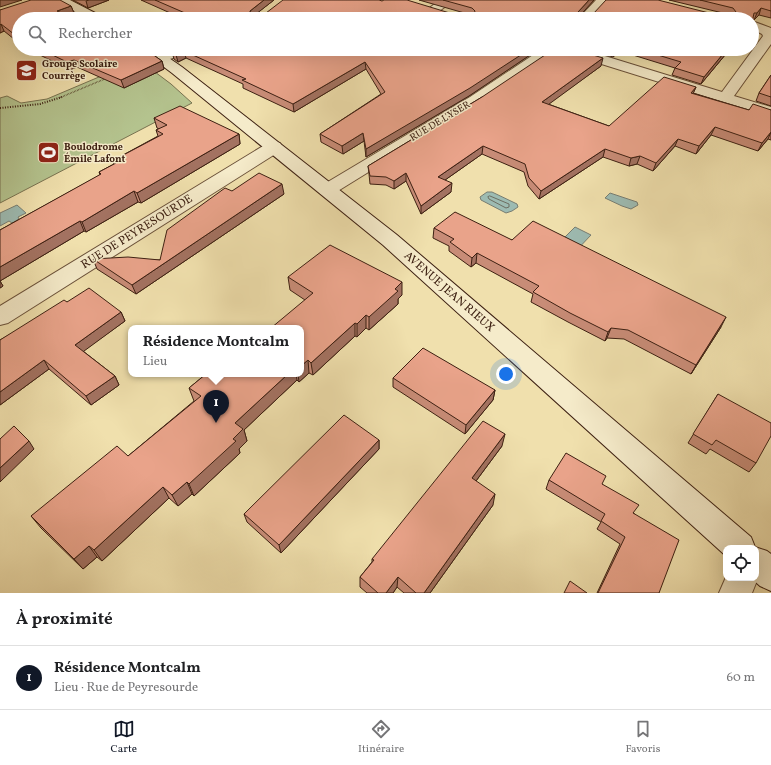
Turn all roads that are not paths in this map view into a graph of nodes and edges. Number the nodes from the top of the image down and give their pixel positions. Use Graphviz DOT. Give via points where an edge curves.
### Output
graph roads {
  1 [pos="61,0"];
  2 [pos="448,0"];
  3 [pos="603,0"];
  4 [pos="420,6"];
  5 [pos="434,9"];
  6 [pos="84,12"];
  7 [pos="442,12"];
  8 [pos="591,12"];
  9 [pos="759,28"];
  10 [pos="759,52"];
  11 [pos="158,56"];
  12 [pos="541,56"];
  13 [pos="591,56"];
  14 [pos="756,56"];
  15 [pos="726,98"];
  16 [pos="771,112"];
  17 [pos="274,147"];
  18 [pos="327,190"];
  19 [pos="0,317"];
  20 [pos="737,545"];
  21 [pos="759,565"];
  22 [pos="771,575"];
  23 [pos="741,581"];
  24 [pos="735,593"];
  1 -- 6 [label="street"];
  2 -- 5 [label="street"];
  3 -- 8 [label="street"];
  4 -- 5 [label="street"];
  5 -- 7 [label="street"];
  9 -- 10 [label="street" via="767,31 770,36"];
  11 -- 17 [label="street, AVENUE JEAN RIEUX"];
  12 -- 18 [label="street, RUE DE L'YSER" via="475,100"];
  13 -- 15 [label="street"];
  14 -- 15 [label="street"];
  15 -- 16 [label="street"];
  17 -- 18 [label="street, AVENUE JEAN RIEUX"];
  17 -- 19 [label="street, RUE DE PEYRESOURDE"];
  18 -- 20 [label="street, AVENUE JEAN RIEUX" via="396,245"];
  21 -- 22 [label="street"];
  23 -- 24 [label="street"];
}
